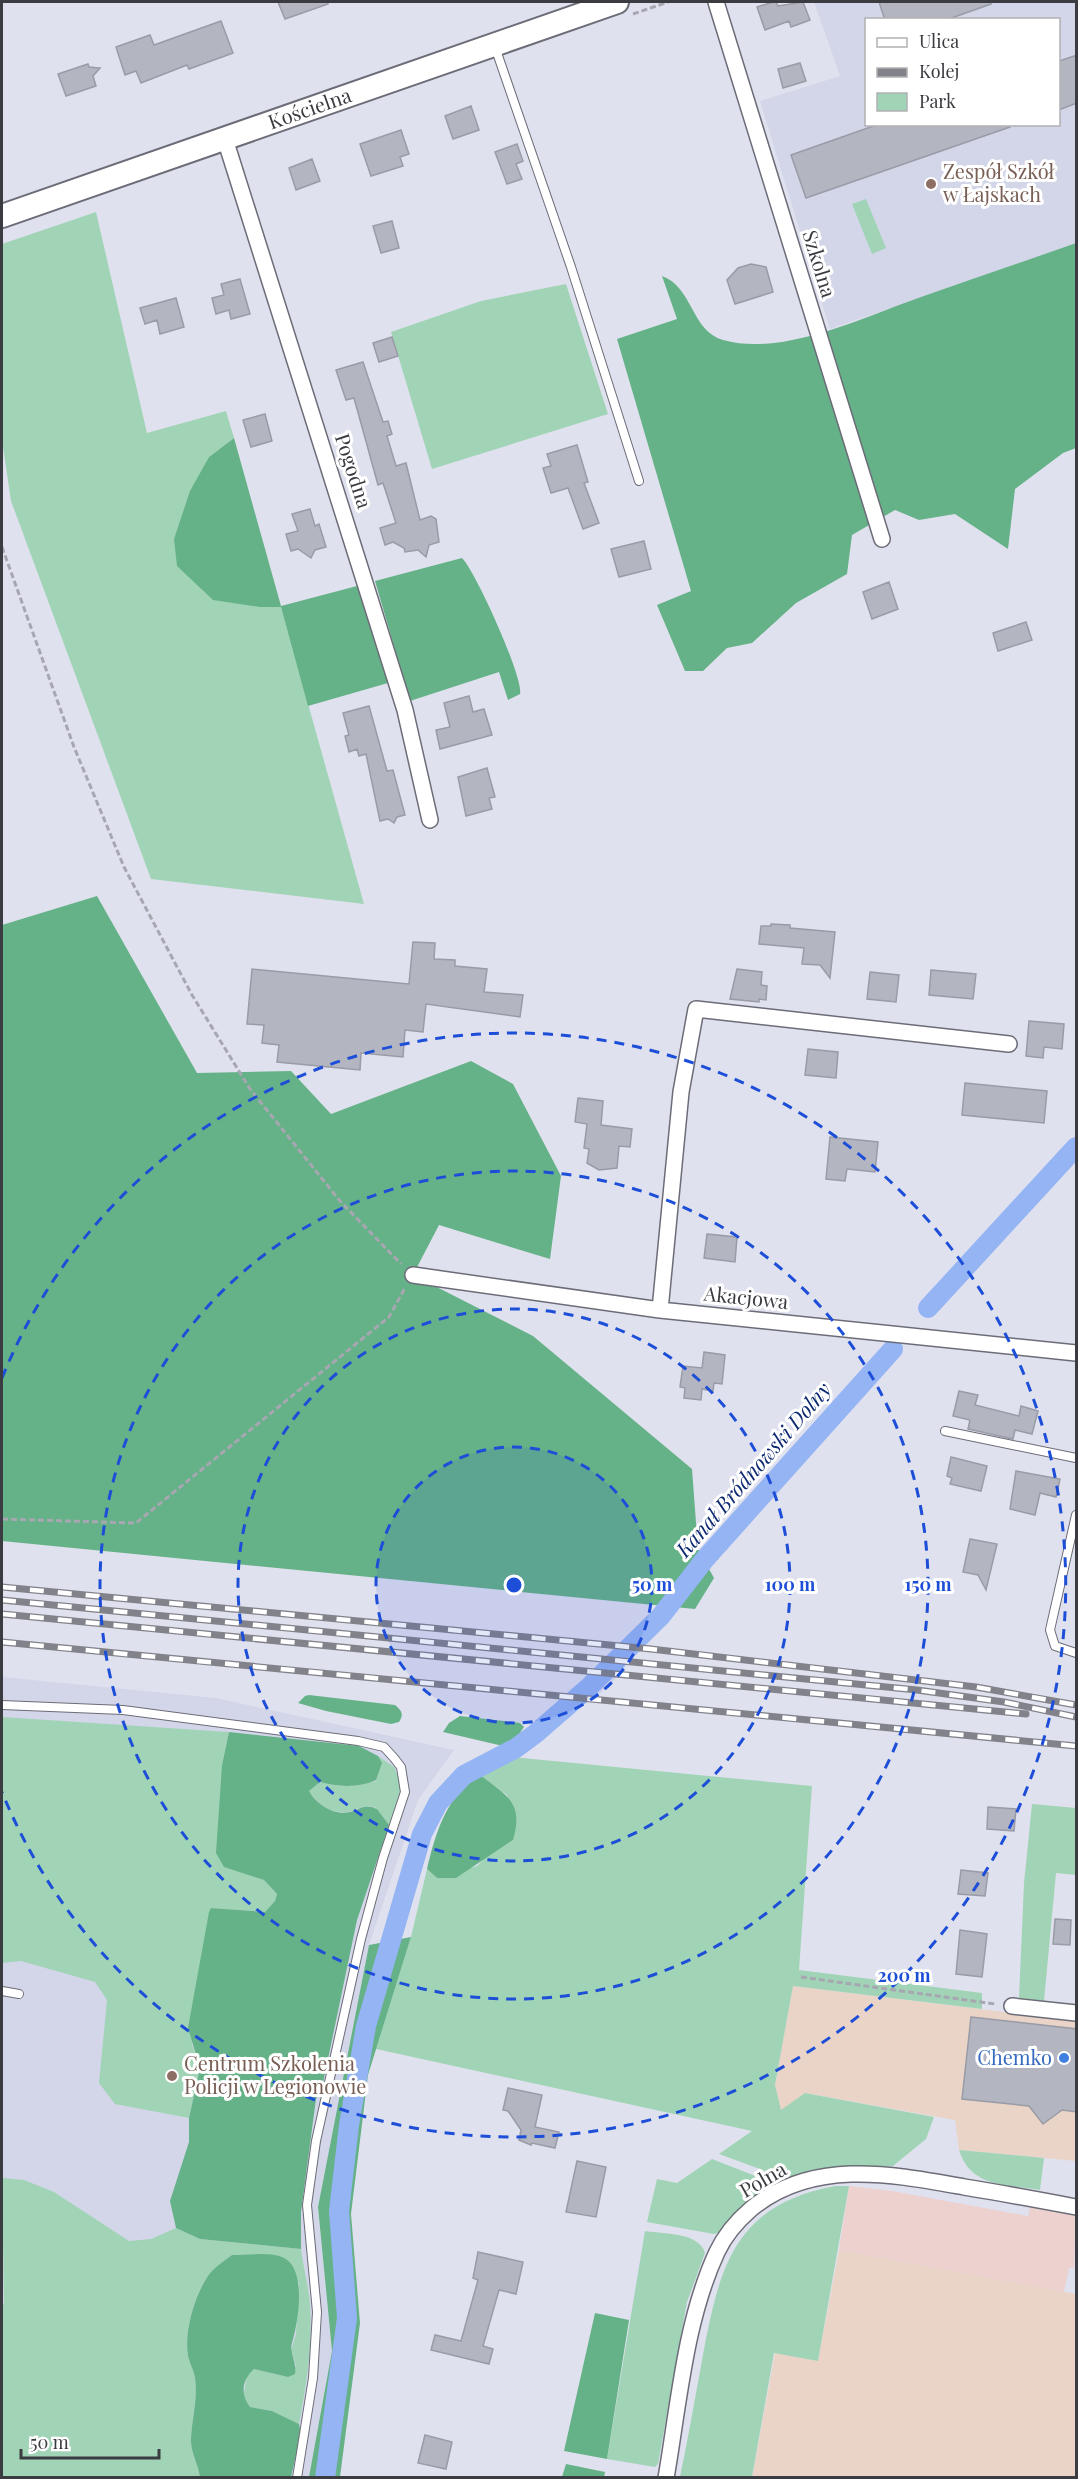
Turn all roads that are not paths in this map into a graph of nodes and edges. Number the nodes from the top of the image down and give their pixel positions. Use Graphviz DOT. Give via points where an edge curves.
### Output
graph roads {
  1 [pos="617,2"];
  2 [pos="716,2"];
  3 [pos="494,43"];
  4 [pos="225,139"];
  5 [pos="2,216"];
  6 [pos="639,481"];
  7 [pos="882,539"];
  8 [pos="430,820"];
  9 [pos="1009,1044"];
  10 [pos="412,1275"];
  11 [pos="660,1310"];
  12 [pos="1077,1353"];
  13 [pos="945,1431"];
  14 [pos="1077,1458"];
  15 [pos="1077,1515"];
  16 [pos="1077,1653"];
  17 [pos="2,1705"];
  18 [pos="2,1991"];
  19 [pos="19,1994"];
  20 [pos="1012,2006"];
  21 [pos="1077,2013"];
  22 [pos="1077,2207"];
  23 [pos="297,2478"];
  24 [pos="666,2478"];
  1 -- 3 [label="street, Kościelna"];
  2 -- 7 [label="street, Szkolna"];
  3 -- 4 [label="street, Kościelna"];
  3 -- 6 [label="lane"];
  4 -- 5 [label="street, Kościelna"];
  4 -- 8 [label="street, Pogodna" via="402,699"];
  9 -- 11 [label="street" via="696,1010 681,1092"];
  10 -- 11 [label="street, Akacjowa"];
  11 -- 12 [label="street, Akacjowa"];
  13 -- 14 [label="lane"];
  15 -- 16 [label="lane" via="1050,1630 1055,1646"];
  17 -- 23 [label="lane" via="123,1710 358,1741 384,1747 401,1767 405,1792 382,1858 316,2141 307,2205 317,2312 313,2378"];
  18 -- 19 [label="lane"];
  20 -- 21 [label="street"];
  22 -- 24 [label="street, Polna" via="879,2174 814,2177 763,2200 729,2233 705,2283 693,2326"];
}
